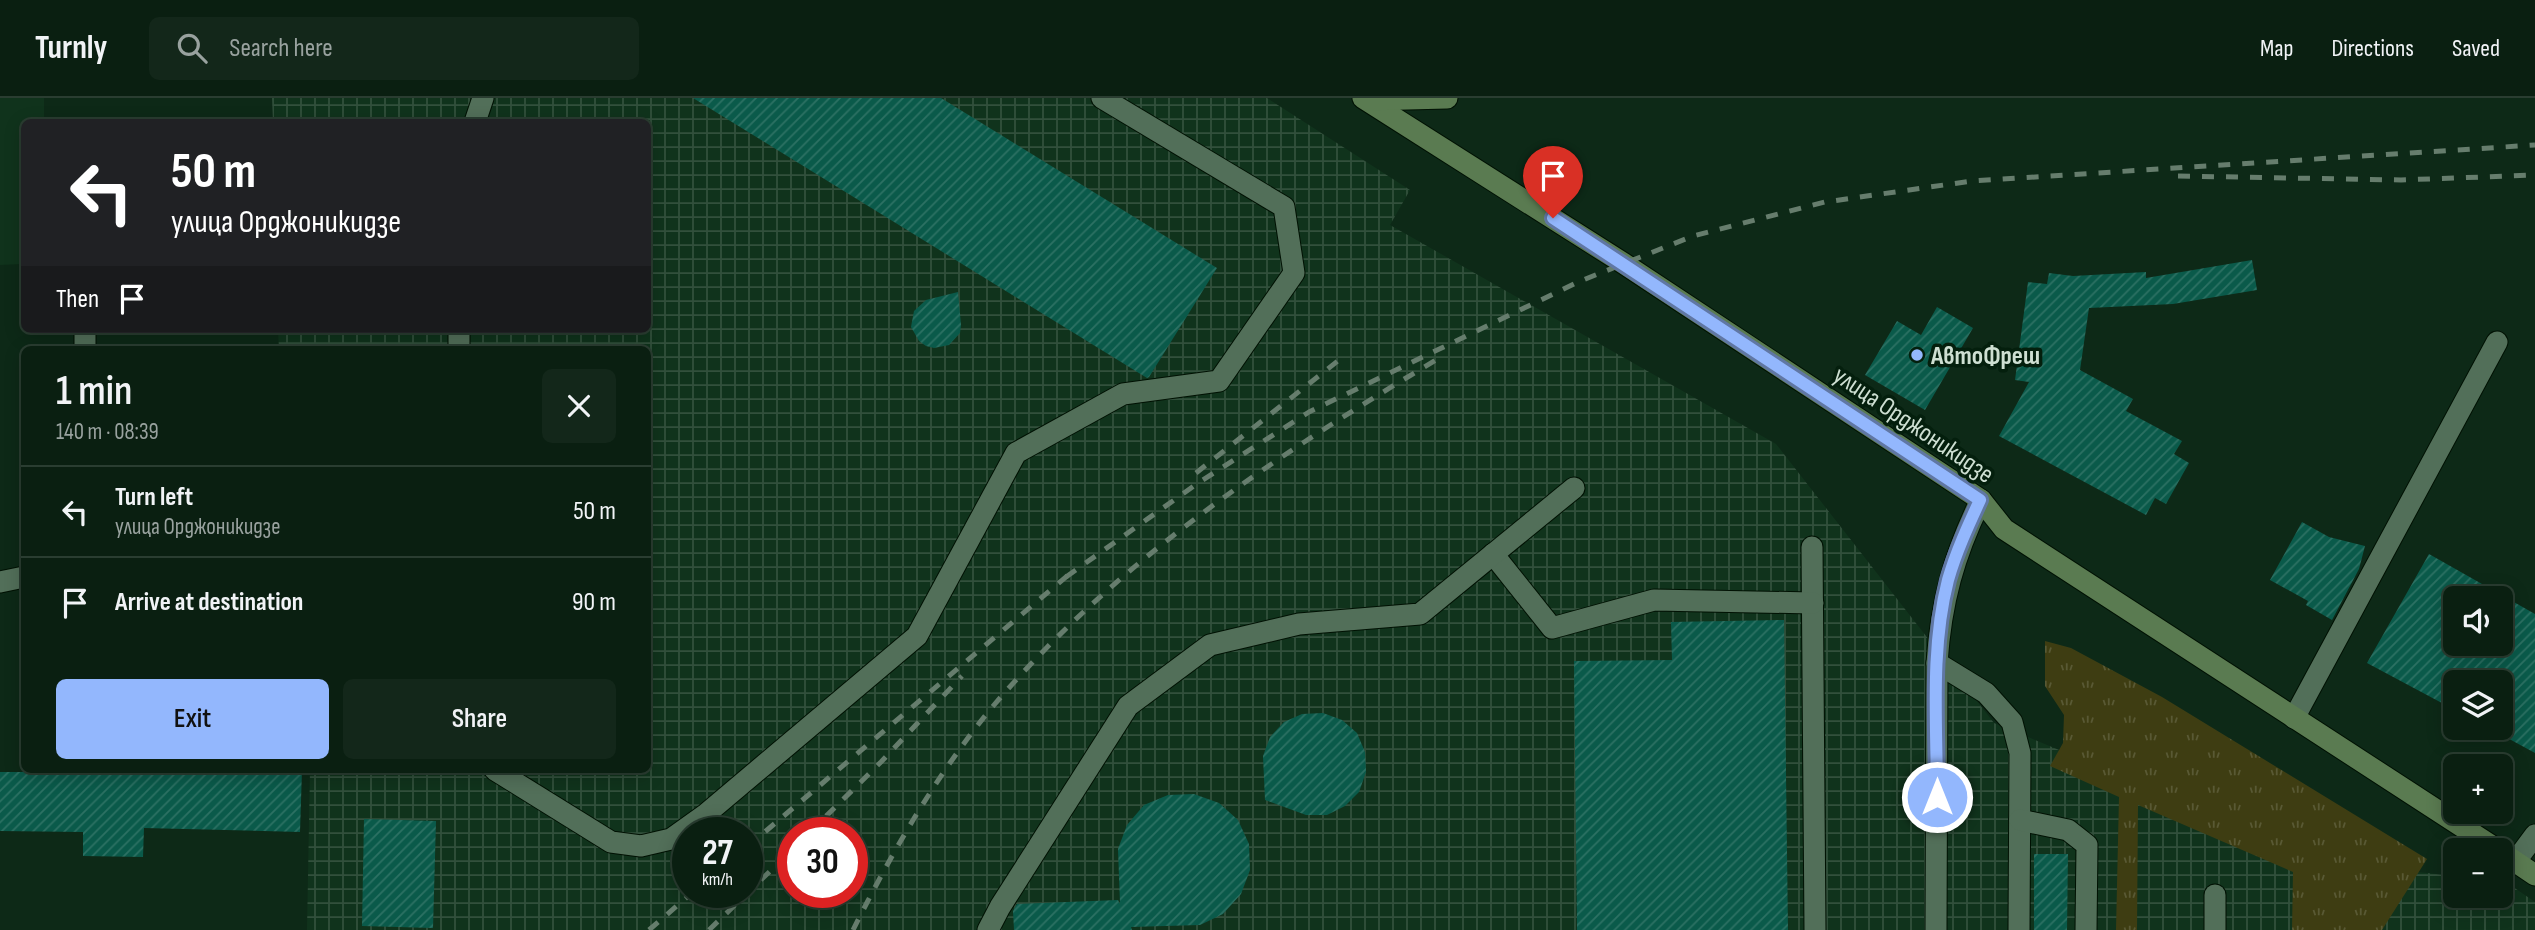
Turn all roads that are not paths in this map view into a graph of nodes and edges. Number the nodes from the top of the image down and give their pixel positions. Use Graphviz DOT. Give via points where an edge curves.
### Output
graph roads {
  1 [pos="483,98"];
  2 [pos="1102,98"];
  3 [pos="1447,98"];
  4 [pos="1365,99"];
  5 [pos="476,119"];
  6 [pos="2497,342"];
  7 [pos="1574,488"];
  8 [pos="1980,500"];
  9 [pos="1812,547"];
  10 [pos="1493,554"];
  11 [pos="21,578"];
  12 [pos="0,582"];
  13 [pos="1813,603"];
  14 [pos="1937,663"];
  15 [pos="2294,718"];
  16 [pos="500,773"];
  17 [pos="2020,820"];
  18 [pos="2535,835"];
  19 [pos="2479,838"];
  20 [pos="2513,850"];
  21 [pos="2513,860"];
  22 [pos="2535,875"];
  23 [pos="2216,895"];
  24 [pos="988,930"];
  25 [pos="1815,930"];
  26 [pos="1936,930"];
  27 [pos="2019,930"];
  28 [pos="2086,930"];
  29 [pos="2215,930"];
  1 -- 5 [label="street"];
  2 -- 16 [label="street" via="1284,207 1294,273 1219,381 1123,394 1016,453 917,636 671,839 641,846 611,842"];
  3 -- 4 [label="main road"];
  4 -- 8 [label="main road, улица Орджоникидзе" via="1623,262"];
  6 -- 15 [label="street"];
  7 -- 10 [label="street"];
  8 -- 14 [label="street" via="1948,580"];
  8 -- 15 [label="main road, улица Орджоникидзе" via="2004,529"];
  9 -- 13 [label="street"];
  10 -- 13 [label="street" via="1552,628 1654,600"];
  10 -- 24 [label="street" via="1420,614 1299,624 1210,645 1128,706"];
  11 -- 12 [label="street"];
  13 -- 25 [label="street"];
  14 -- 17 [label="street" via="1986,693 2012,722 2020,753"];
  14 -- 26 [label="street"];
  15 -- 19 [label="main road, улица Орджоникидзе"];
  17 -- 27 [label="street"];
  17 -- 28 [label="street" via="2068,830 2087,845"];
  18 -- 20 [label="street"];
  21 -- 22 [label="main road, улица Орджоникидзе"];
  23 -- 29 [label="street"];
}
